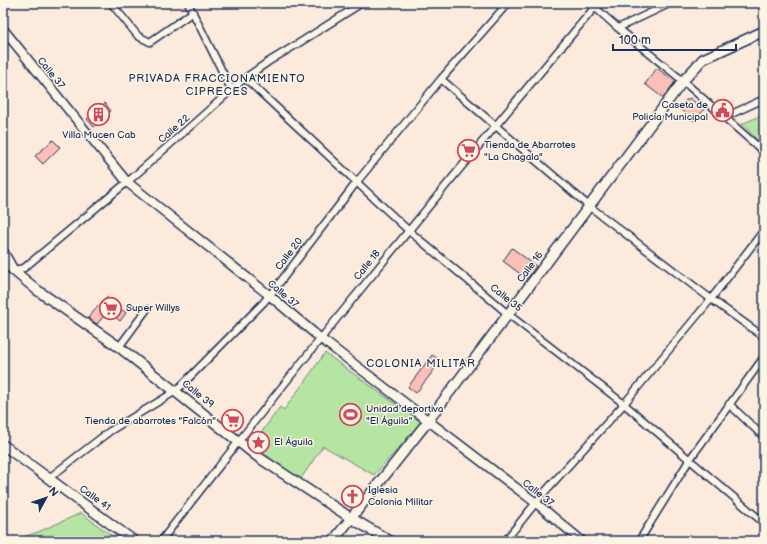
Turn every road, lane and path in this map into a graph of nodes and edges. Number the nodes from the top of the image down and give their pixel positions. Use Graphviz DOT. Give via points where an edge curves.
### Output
graph roads {
  1 [pos="111,3"];
  2 [pos="188,3"];
  3 [pos="362,3"];
  4 [pos="508,3"];
  5 [pos="671,3"];
  6 [pos="592,5"];
  7 [pos="193,12"];
  8 [pos="618,28"];
  9 [pos="3,29"];
  10 [pos="764,32"];
  11 [pos="245,78"];
  12 [pos="441,78"];
  13 [pos="683,81"];
  14 [pos="232,91"];
  15 [pos="764,100"];
  16 [pos="725,116"];
  17 [pos="495,125"];
  18 [pos="764,152"];
  19 [pos="127,182"];
  20 [pos="356,183"];
  21 [pos="589,206"];
  22 [pos="408,230"];
  23 [pos="764,230"];
  24 [pos="3,252"];
  25 [pos="3,266"];
  26 [pos="13,270"];
  27 [pos="269,295"];
  28 [pos="711,300"];
  29 [pos="147,309"];
  30 [pos="508,314"];
  31 [pos="764,337"];
  32 [pos="320,338"];
  33 [pos="119,347"];
  34 [pos="764,357"];
  35 [pos="176,391"];
  36 [pos="624,404"];
  37 [pos="729,404"];
  38 [pos="427,421"];
  39 [pos="764,437"];
  40 [pos="238,441"];
  41 [pos="3,445"];
  42 [pos="690,459"];
  43 [pos="49,478"];
  44 [pos="536,503"];
  45 [pos="351,518"];
  46 [pos="764,523"];
  47 [pos="134,541"];
  48 [pos="161,541"];
  49 [pos="333,541"];
  50 [pos="390,541"];
  51 [pos="505,541"];
  52 [pos="582,541"];
  53 [pos="639,541"];
  1 -- 7 [label="street" via="138,36 150,42"];
  2 -- 7 [label="street"];
  3 -- 11 [label="street, Calle 22"];
  4 -- 12 [label="street, Calle 20"];
  5 -- 8 [label="street"];
  6 -- 8 [label="street"];
  6 -- 17 [label="street, Calle 18"];
  7 -- 14 [label="street"];
  8 -- 13 [label="street"];
  9 -- 19 [label="street, Calle 37"];
  10 -- 13 [label="main road, Calle 16" via="703,59"];
  11 -- 14 [label="street, Calle 22"];
  11 -- 20 [label="street, Calle 35"];
  12 -- 17 [label="street"];
  12 -- 20 [label="street, Calle 20"];
  13 -- 16 [label="street"];
  13 -- 21 [label="main road, Calle 16"];
  14 -- 19 [label="street, Calle 22"];
  15 -- 16 [label="street"];
  16 -- 18 [label="street"];
  17 -- 21 [label="street"];
  17 -- 22 [label="street, Calle 18"];
  19 -- 26 [label="street, Calle 22" via="24,268"];
  19 -- 27 [label="street, Calle 37"];
  20 -- 22 [label="street, Calle 35"];
  20 -- 27 [label="street, Calle 20"];
  21 -- 28 [label="street"];
  21 -- 30 [label="main road, Calle 16"];
  22 -- 30 [label="street, Calle 35"];
  22 -- 32 [label="street, Calle 18"];
  23 -- 28 [label="street"];
  24 -- 26 [label="main road, Calle 39"];
  25 -- 26 [label="street"];
  26 -- 33 [label="main road, Calle 39" via="37,290"];
  27 -- 32 [label="street, Calle 37"];
  27 -- 35 [label="street, Calle 20"];
  28 -- 31 [label="street"];
  28 -- 36 [label="street"];
  29 -- 33 [label="street"];
  30 -- 36 [label="street, Calle 35"];
  30 -- 38 [label="main road, Calle 16"];
  32 -- 38 [label="street, Calle 37"];
  32 -- 40 [label="street, Calle 18"];
  33 -- 35 [label="main road, Calle 39"];
  34 -- 37 [label="street"];
  35 -- 40 [label="main road, Calle 39"];
  35 -- 43 [label="street, Calle 20" via="110,431"];
  36 -- 42 [label="street, Calle 35"];
  36 -- 44 [label="street"];
  37 -- 39 [label="street"];
  37 -- 42 [label="street"];
  38 -- 44 [label="street, Calle 37"];
  38 -- 45 [label="main road, Calle 16"];
  40 -- 45 [label="main road, Calle 39"];
  40 -- 48 [label="street, Calle 18"];
  41 -- 43 [label="main road, Calle 41"];
  42 -- 46 [label="street, Calle 35"];
  42 -- 53 [label="street"];
  43 -- 47 [label="main road, Calle 41"];
  44 -- 51 [label="street"];
  44 -- 52 [label="street, Calle 37"];
  45 -- 49 [label="main road, Calle 16"];
  45 -- 50 [label="main road, Calle 39"];
}
